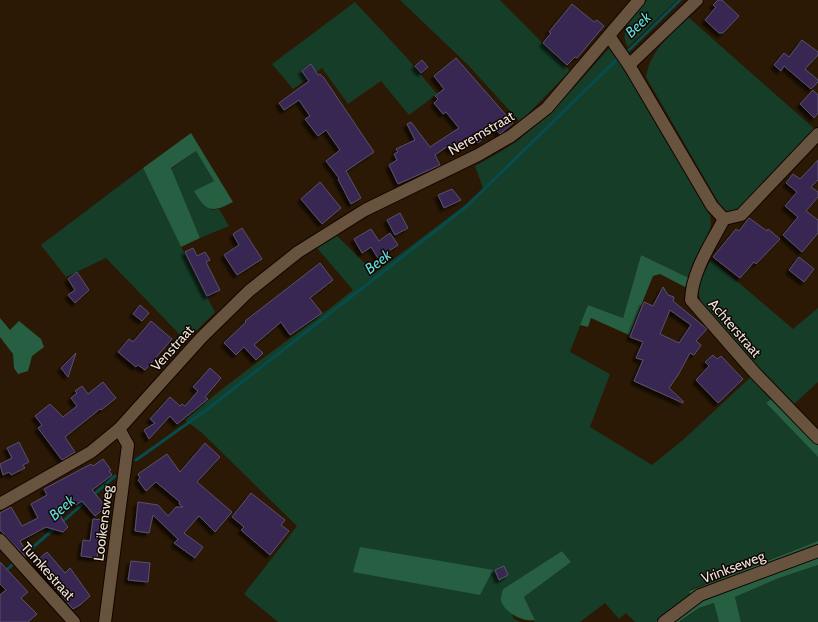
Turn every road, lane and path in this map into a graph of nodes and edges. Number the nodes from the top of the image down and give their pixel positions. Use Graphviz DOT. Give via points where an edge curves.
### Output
graph roads {
  1 [pos="639,0"];
  2 [pos="697,0"];
  3 [pos="609,36"];
  4 [pos="629,65"];
  5 [pos="818,134"];
  6 [pos="365,210"];
  7 [pos="724,219"];
  8 [pos="119,429"];
  9 [pos="818,438"];
  10 [pos="0,504"];
  11 [pos="0,540"];
  12 [pos="818,551"];
  13 [pos="74,622"];
  14 [pos="105,622"];
  15 [pos="664,622"];
  1 -- 3 [label="street, Neremstraat"];
  2 -- 4 [label="street"];
  3 -- 4 [label="street"];
  3 -- 6 [label="street, Neremstraat" via="547,108 511,136 478,155"];
  4 -- 7 [label="street" via="712,206"];
  5 -- 7 [label="street" via="741,215"];
  6 -- 8 [label="street, Venstraat" via="298,252 249,291 202,337"];
  7 -- 9 [label="street, Achterstraat" via="702,261 692,287 691,300 754,372"];
  8 -- 10 [label="street, Venstraat" via="90,452"];
  8 -- 14 [label="street, Looikensweg" via="128,445"];
  11 -- 13 [label="street, Tumkestraat"];
  12 -- 15 [label="street, Vrinkseweg" via="700,595"];
}
